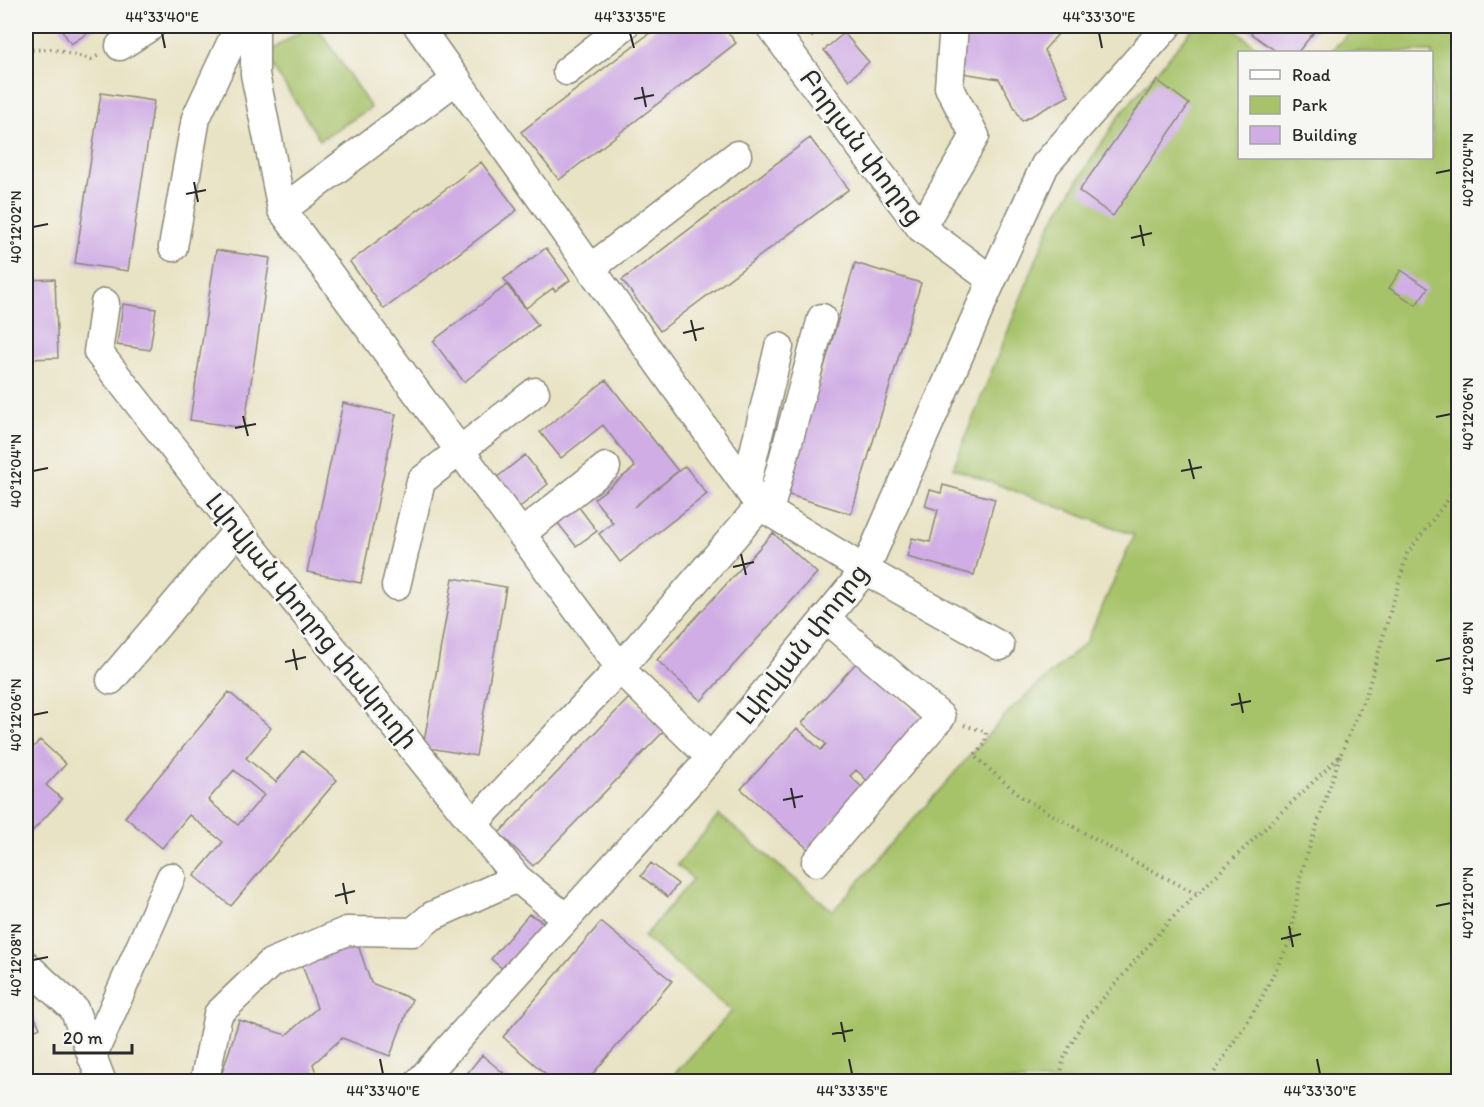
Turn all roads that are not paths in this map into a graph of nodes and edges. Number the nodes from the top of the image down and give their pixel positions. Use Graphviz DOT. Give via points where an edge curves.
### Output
graph roads {
  1 [pos="151,26"];
  2 [pos="239,26"];
  3 [pos="255,26"];
  4 [pos="418,26"];
  5 [pos="624,26"];
  6 [pos="770,26"];
  7 [pos="954,26"];
  8 [pos="1167,26"];
  9 [pos="120,46"];
  10 [pos="567,71"];
  11 [pos="457,79"];
  12 [pos="737,155"];
  13 [pos="282,210"];
  14 [pos="921,228"];
  15 [pos="173,247"];
  16 [pos="591,268"];
  17 [pos="992,280"];
  18 [pos="105,303"];
  19 [pos="822,318"];
  20 [pos="779,347"];
  21 [pos="535,392"];
  22 [pos="459,450"];
  23 [pos="606,467"];
  24 [pos="759,501"];
  25 [pos="238,530"];
  26 [pos="521,534"];
  27 [pos="865,570"];
  28 [pos="396,586"];
  29 [pos="825,618"];
  30 [pos="1000,646"];
  31 [pos="620,668"];
  32 [pos="111,680"];
  33 [pos="711,758"];
  34 [pos="474,823"];
  35 [pos="816,862"];
  36 [pos="171,877"];
  37 [pos="517,878"];
  38 [pos="566,918"];
  39 [pos="26,965"];
  40 [pos="97,1069"];
  41 [pos="206,1082"];
  42 [pos="419,1082"];
  1 -- 9 [label="street"];
  2 -- 15 [label="street" via="196,118"];
  3 -- 13 [label="street" via="255,74"];
  4 -- 11 [label="street"];
  5 -- 10 [label="street"];
  6 -- 14 [label="street, Բորյան փողոց"];
  7 -- 14 [label="street" via="949,87 975,136"];
  8 -- 17 [label="street, Լվովյան փողոց" via="1045,165"];
  11 -- 13 [label="street"];
  11 -- 16 [label="street"];
  12 -- 16 [label="street"];
  13 -- 22 [label="street"];
  14 -- 17 [label="street, Բորյան փողոց"];
  16 -- 24 [label="street"];
  17 -- 27 [label="street, Լվովյան փողոց"];
  18 -- 25 [label="street, Լվովյան փողոց փակուղի" via="99,352"];
  19 -- 24 [label="street"];
  20 -- 24 [label="street"];
  21 -- 22 [label="street"];
  22 -- 26 [label="street"];
  22 -- 28 [label="street" via="421,482"];
  23 -- 26 [label="street"];
  24 -- 27 [label="street"];
  24 -- 31 [label="street"];
  25 -- 32 [label="street"];
  25 -- 34 [label="street, Լվովյան փողոց փակուղի"];
  26 -- 31 [label="street"];
  27 -- 29 [label="street, Լվովյան փողոց"];
  27 -- 30 [label="street"];
  29 -- 33 [label="street, Լվովյան փողոց"];
  29 -- 35 [label="street" via="940,717"];
  31 -- 33 [label="street"];
  31 -- 34 [label="street"];
  33 -- 38 [label="street, Լվովյան փողոց"];
  34 -- 37 [label="street, Լվովյան փողոց փակուղի"];
  36 -- 40 [label="street"];
  37 -- 38 [label="street, Լվովյան փողոց փակուղի"];
  37 -- 41 [label="street" via="432,916 413,932 347,931 271,963 218,1014"];
  38 -- 42 [label="street, Լվովյան փողոց"];
  39 -- 40 [label="street" via="74,1009"];
}
